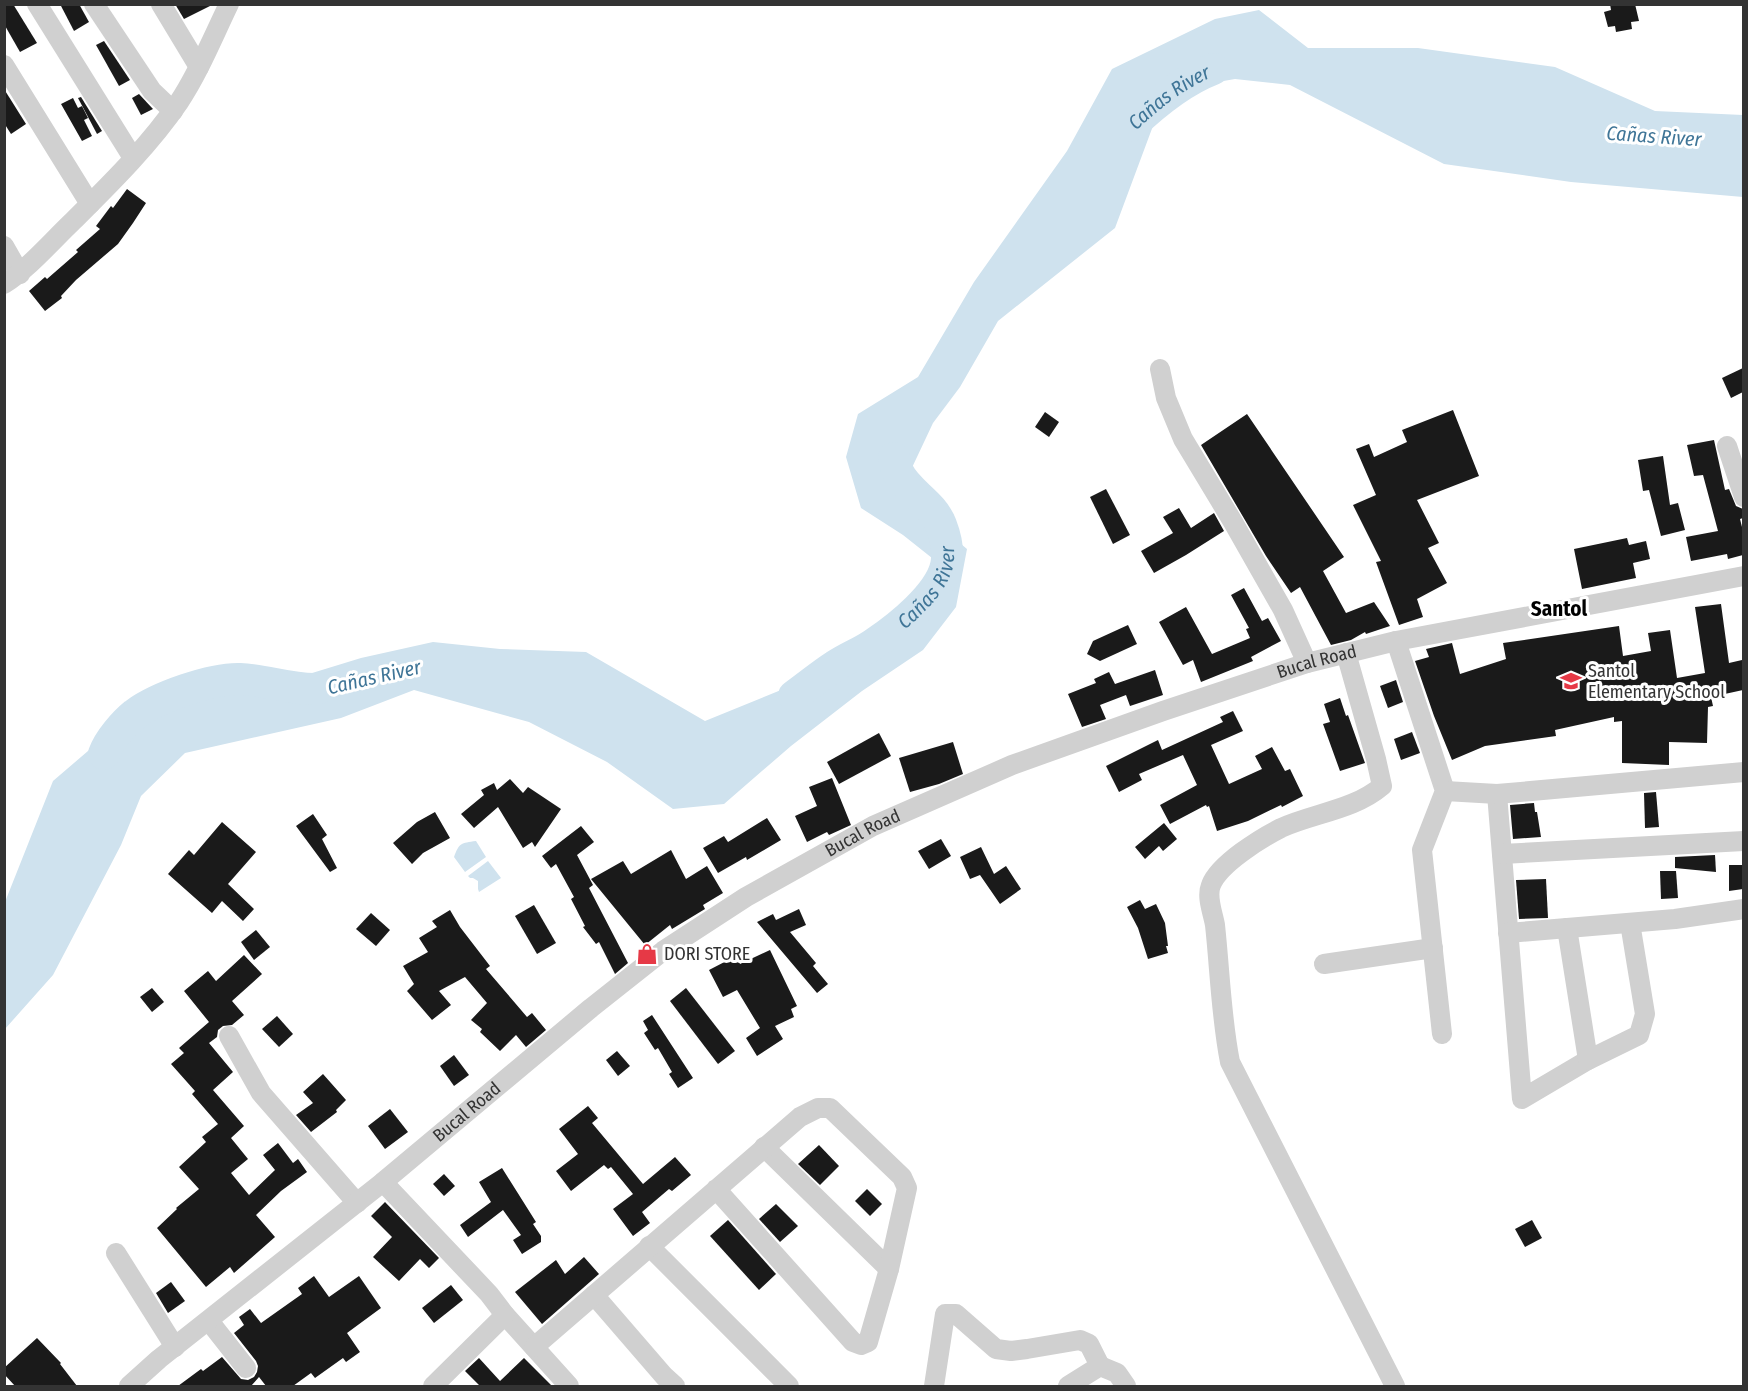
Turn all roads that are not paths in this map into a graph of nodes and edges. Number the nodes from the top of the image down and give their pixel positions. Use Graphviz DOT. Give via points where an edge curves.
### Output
graph roads {
  1 [pos="37,4"];
  2 [pos="94,4"];
  3 [pos="161,4"];
  4 [pos="223,8"];
  5 [pos="4,65"];
  6 [pos="199,67"];
  7 [pos="173,111"];
  8 [pos="133,158"];
  9 [pos="90,204"];
  10 [pos="4,246"];
  11 [pos="12,279"];
  12 [pos="1161,369"];
  13 [pos="1727,446"];
  14 [pos="1743,497"];
  15 [pos="1743,576"];
  16 [pos="1396,641"];
  17 [pos="1346,654"];
  18 [pos="1307,663"];
  19 [pos="1743,772"];
  20 [pos="1445,791"];
  21 [pos="1497,794"];
  22 [pos="1743,841"];
  23 [pos="1502,854"];
  24 [pos="1743,909"];
  25 [pos="1630,923"];
  26 [pos="1567,928"];
  27 [pos="1508,933"];
  28 [pos="1433,948"];
  29 [pos="1324,964"];
  30 [pos="1442,1034"];
  31 [pos="229,1036"];
  32 [pos="1588,1060"];
  33 [pos="764,1147"];
  34 [pos="383,1182"];
  35 [pos="716,1189"];
  36 [pos="357,1203"];
  37 [pos="649,1246"];
  38 [pos="116,1253"];
  39 [pos="889,1269"];
  40 [pos="594,1294"];
  41 [pos="505,1315"];
  42 [pos="209,1321"];
  43 [pos="175,1347"];
  44 [pos="534,1347"];
  45 [pos="1100,1366"];
  46 [pos="246,1368"];
  47 [pos="447,1382"];
  48 [pos="129,1386"];
  49 [pos="569,1386"];
  50 [pos="675,1386"];
  51 [pos="789,1386"];
  52 [pos="934,1386"];
  53 [pos="1068,1386"];
  54 [pos="1126,1386"];
  55 [pos="1395,1386"];
  1 -- 8 [label="street"];
  2 -- 7 [label="street" via="152,91"];
  3 -- 6 [label="street"];
  4 -- 6 [label="street"];
  5 -- 9 [label="street"];
  6 -- 7 [label="street"];
  7 -- 8 [label="street"];
  8 -- 9 [label="street"];
  9 -- 11 [label="street"];
  10 -- 11 [label="street"];
  12 -- 18 [label="street" via="1166,398 1183,439 1283,610"];
  13 -- 14 [label="street"];
  15 -- 16 [label="street, Bucal Road"];
  16 -- 17 [label="street, Bucal Road"];
  16 -- 20 [label="street"];
  17 -- 18 [label="street, Bucal Road"];
  17 -- 55 [label="street" via="1382,786 1369,797 1281,828 1231,859 1209,889 1230,1062"];
  18 -- 34 [label="street, Bucal Road" via="1012,765 873,826 746,897 663,951"];
  19 -- 21 [label="street"];
  20 -- 21 [label="street"];
  20 -- 28 [label="street" via="1422,850"];
  21 -- 23 [label="street"];
  22 -- 23 [label="street"];
  23 -- 27 [label="street"];
  24 -- 25 [label="street"];
  25 -- 26 [label="street"];
  25 -- 32 [label="street" via="1645,1014 1639,1035"];
  26 -- 27 [label="street"];
  26 -- 32 [label="street"];
  27 -- 32 [label="street" via="1522,1099"];
  28 -- 29 [label="street"];
  28 -- 30 [label="street"];
  31 -- 36 [label="street" via="261,1093"];
  33 -- 35 [label="street"];
  33 -- 39 [label="street"];
  33 -- 39 [label="street" via="800,1117 818,1108 830,1108 902,1177 907,1188"];
  34 -- 36 [label="street, Bucal Road"];
  34 -- 41 [label="street"];
  35 -- 37 [label="street"];
  35 -- 39 [label="street" via="853,1342 868,1342"];
  36 -- 42 [label="street, Bucal Road"];
  37 -- 40 [label="street"];
  37 -- 51 [label="street"];
  38 -- 43 [label="street"];
  40 -- 44 [label="street"];
  40 -- 50 [label="street"];
  41 -- 44 [label="street"];
  41 -- 47 [label="street"];
  42 -- 43 [label="street, Bucal Road"];
  42 -- 46 [label="street"];
  43 -- 48 [label="street, Bucal Road"];
  44 -- 49 [label="street"];
  45 -- 52 [label="street" via="1089,1344 1080,1340 1011,1351 996,1348 956,1314 945,1314"];
  45 -- 53 [label="street"];
  45 -- 54 [label="street" via="1117,1373"];
}
